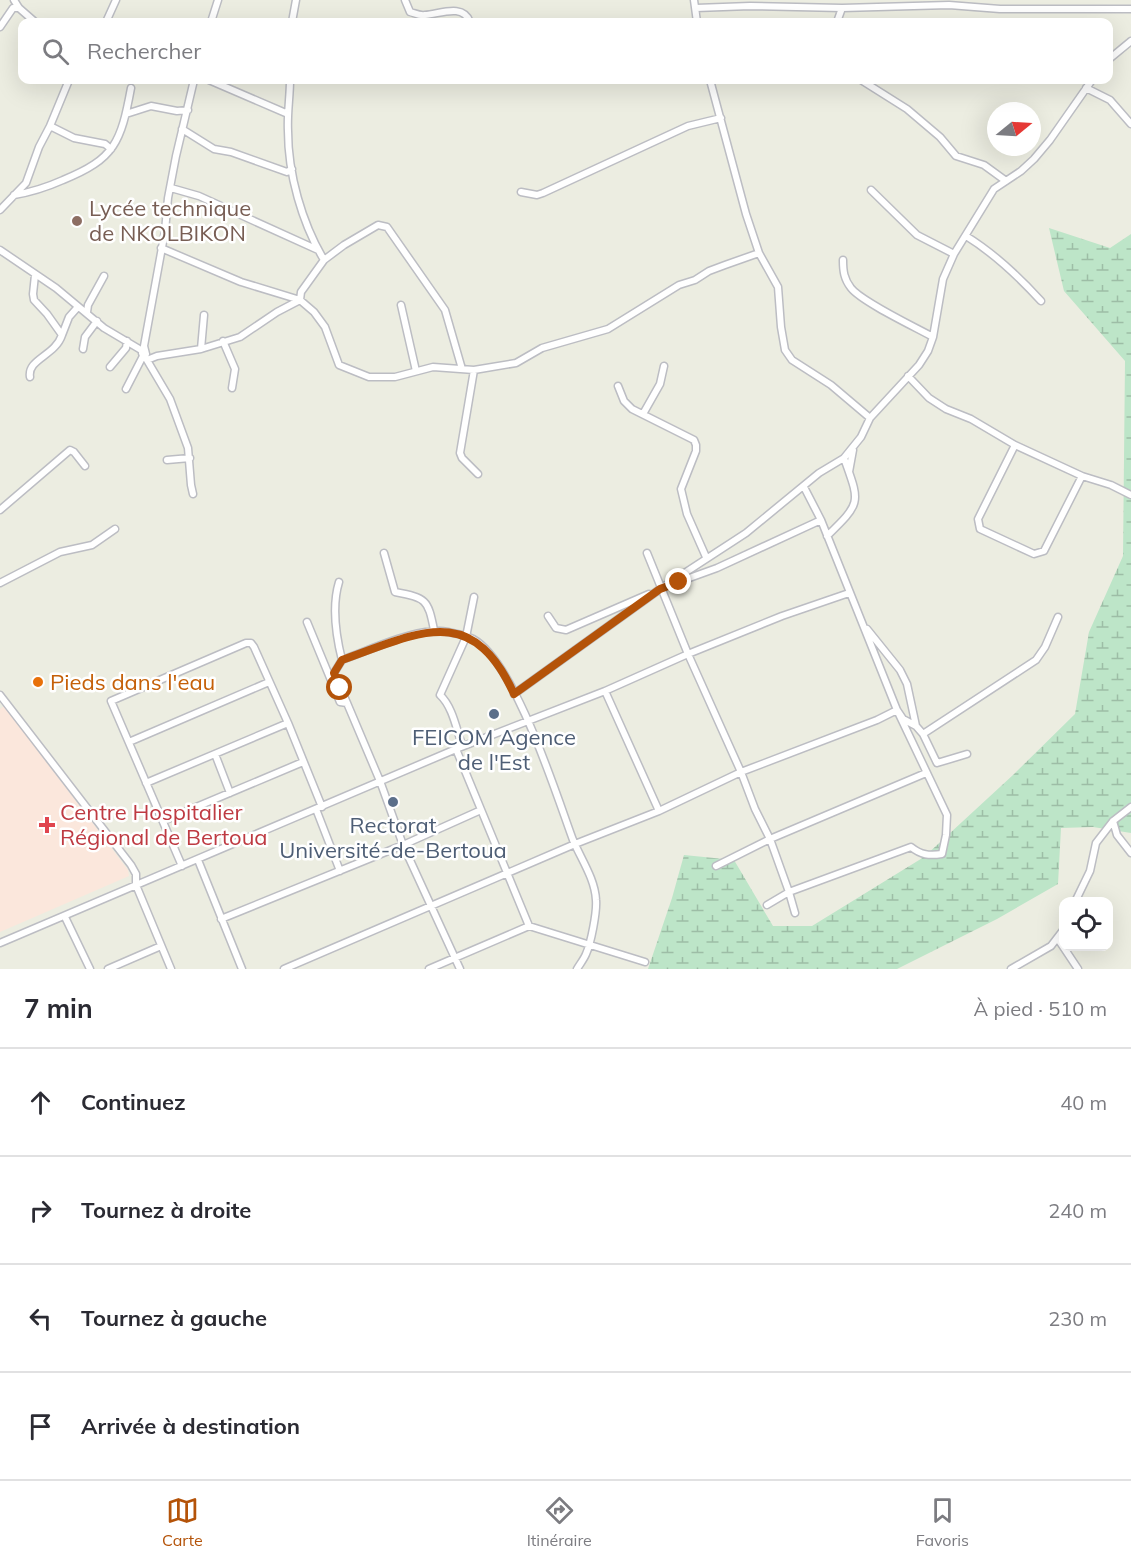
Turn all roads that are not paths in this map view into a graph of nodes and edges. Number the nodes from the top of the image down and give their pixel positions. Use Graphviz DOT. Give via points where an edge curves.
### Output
graph roads {
  1 [pos="14,0"];
  2 [pos="116,0"];
  3 [pos="218,0"];
  4 [pos="296,0"];
  5 [pos="405,0"];
  6 [pos="694,0"];
  7 [pos="752,3"];
  8 [pos="19,8"];
  9 [pos="696,8"];
  10 [pos="842,8"];
  11 [pos="1131,9"];
  12 [pos="30,18"];
  13 [pos="108,18"];
  14 [pos="212,18"];
  15 [pos="293,18"];
  16 [pos="424,18"];
  17 [pos="428,18"];
  18 [pos="469,18"];
  19 [pos="697,18"];
  20 [pos="838,18"];
  21 [pos="0,27"];
  22 [pos="1131,41"];
  23 [pos="1113,56"];
  24 [pos="67,84"];
  25 [pos="193,84"];
  26 [pos="218,84"];
  27 [pos="290,84"];
  28 [pos="711,84"];
  29 [pos="867,84"];
  30 [pos="1089,84"];
  31 [pos="131,88"];
  32 [pos="1086,88"];
  33 [pos="188,110"];
  34 [pos="126,114"];
  35 [pos="288,114"];
  36 [pos="721,118"];
  37 [pos="1131,124"];
  38 [pos="50,126"];
  39 [pos="183,129"];
  40 [pos="111,149"];
  41 [pos="292,169"];
  42 [pos="1006,181"];
  43 [pos="171,188"];
  44 [pos="872,190"];
  45 [pos="521,192"];
  46 [pos="14,195"];
  47 [pos="0,210"];
  48 [pos="966,236"];
  49 [pos="161,248"];
  50 [pos="0,250"];
  51 [pos="318,250"];
  52 [pos="759,253"];
  53 [pos="954,254"];
  54 [pos="324,260"];
  55 [pos="843,260"];
  56 [pos="35,275"];
  57 [pos="104,276"];
  58 [pos="300,300"];
  59 [pos="1041,301"];
  60 [pos="401,306"];
  61 [pos="77,308"];
  62 [pos="87,312"];
  63 [pos="204,315"];
  64 [pos="97,321"];
  65 [pos="62,335"];
  66 [pos="933,337"];
  67 [pos="127,341"];
  68 [pos="223,341"];
  69 [pos="83,349"];
  70 [pos="201,349"];
  71 [pos="141,350"];
  72 [pos="147,360"];
  73 [pos="663,366"];
  74 [pos="110,368"];
  75 [pos="462,369"];
  76 [pos="474,370"];
  77 [pos="416,371"];
  78 [pos="908,376"];
  79 [pos="30,377"];
  80 [pos="618,386"];
  81 [pos="232,388"];
  82 [pos="126,389"];
  83 [pos="644,414"];
  84 [pos="870,418"];
  85 [pos="1015,445"];
  86 [pos="853,449"];
  87 [pos="189,458"];
  88 [pos="844,458"];
  89 [pos="167,460"];
  90 [pos="85,466"];
  91 [pos="849,473"];
  92 [pos="478,474"];
  93 [pos="1083,476"];
  94 [pos="804,487"];
  95 [pos="193,494"];
  96 [pos="1131,495"];
  97 [pos="0,510"];
  98 [pos="821,520"];
  99 [pos="115,529"];
  100 [pos="827,536"];
  101 [pos="384,553"];
  102 [pos="646,553"];
  103 [pos="706,558"];
  104 [pos="339,582"];
  105 [pos="0,583"];
  106 [pos="660,589"];
  107 [pos="849,593"];
  108 [pos="474,597"];
  109 [pos="548,616"];
  110 [pos="1058,617"];
  111 [pos="307,622"];
  112 [pos="434,630"];
  113 [pos="466,637"];
  114 [pos="688,654"];
  115 [pos="342,660"];
  116 [pos="269,682"];
  117 [pos="605,691"];
  118 [pos="514,694"];
  119 [pos="0,695"];
  120 [pos="347,703"];
  121 [pos="897,710"];
  122 [pos="528,721"];
  123 [pos="288,723"];
  124 [pos="916,726"];
  125 [pos="923,734"];
  126 [pos="129,742"];
  127 [pos="456,749"];
  128 [pos="215,754"];
  129 [pos="967,754"];
  130 [pos="303,762"];
  131 [pos="741,772"];
  132 [pos="926,773"];
  133 [pos="380,781"];
  134 [pos="146,783"];
  135 [pos="230,793"];
  136 [pos="1131,807"];
  137 [pos="319,808"];
  138 [pos="481,810"];
  139 [pos="659,811"];
  140 [pos="163,821"];
  141 [pos="1113,821"];
  142 [pos="770,839"];
  143 [pos="575,844"];
  144 [pos="403,845"];
  145 [pos="1131,853"];
  146 [pos="198,860"];
  147 [pos="182,866"];
  148 [pos="716,866"];
  149 [pos="340,871"];
  150 [pos="507,873"];
  151 [pos="136,885"];
  152 [pos="789,892"];
  153 [pos="1077,897"];
  154 [pos="767,905"];
  155 [pos="431,908"];
  156 [pos="795,913"];
  157 [pos="65,917"];
  158 [pos="221,919"];
  159 [pos="530,926"];
  160 [pos="1058,939"];
  161 [pos="0,943"];
  162 [pos="588,945"];
  163 [pos="161,946"];
  164 [pos="455,958"];
  165 [pos="645,962"];
  166 [pos="1026,962"];
  167 [pos="90,969"];
  168 [pos="108,969"];
  169 [pos="171,969"];
  170 [pos="242,969"];
  171 [pos="284,969"];
  172 [pos="429,969"];
  173 [pos="460,969"];
  174 [pos="577,969"];
  175 [pos="1011,969"];
  176 [pos="1028,969"];
  177 [pos="1078,969"];
  1 -- 8 [label="street"];
  2 -- 13 [label="street"];
  3 -- 14 [label="street"];
  4 -- 15 [label="street"];
  5 -- 16 [label="street" via="410,12"];
  6 -- 9 [label="street"];
  7 -- 9 [label="street"];
  7 -- 10 [label="street"];
  8 -- 12 [label="street"];
  8 -- 21 [label="street" via="13,8"];
  9 -- 19 [label="street"];
  10 -- 11 [label="street" via="949,5"];
  10 -- 20 [label="street"];
  17 -- 18 [label="street" via="438,11 462,12"];
  22 -- 23 [label="street"];
  24 -- 38 [label="street"];
  25 -- 33 [label="street"];
  26 -- 35 [label="street"];
  27 -- 35 [label="street"];
  28 -- 36 [label="street"];
  29 -- 42 [label="street" via="907,109 956,156 984,165"];
  30 -- 32 [label="street"];
  31 -- 34 [label="street"];
  32 -- 37 [label="street" via="1110,100"];
  32 -- 42 [label="street" via="1039,153"];
  33 -- 34 [label="street" via="152,106"];
  33 -- 39 [label="street"];
  34 -- 40 [label="street"];
  35 -- 41 [label="street"];
  36 -- 45 [label="street" via="688,126 543,193"];
  36 -- 52 [label="street"];
  38 -- 40 [label="street"];
  38 -- 46 [label="street" via="26,183"];
  39 -- 41 [label="street" via="214,149 287,172"];
  39 -- 43 [label="street"];
  40 -- 46 [label="street" via="86,171 38,191"];
  41 -- 51 [label="street"];
  42 -- 48 [label="street" via="994,189"];
  43 -- 49 [label="street"];
  43 -- 51 [label="street" via="199,196"];
  44 -- 53 [label="street" via="917,235"];
  46 -- 47 [label="street"];
  48 -- 53 [label="street"];
  48 -- 59 [label="street"];
  49 -- 58 [label="street" via="241,282"];
  49 -- 72 [label="street" via="144,346"];
  50 -- 56 [label="street"];
  51 -- 54 [label="street"];
  52 -- 76 [label="street" via="667,291 608,329 542,348 516,363"];
  52 -- 84 [label="street" via="778,286 785,350 792,360 831,385"];
  53 -- 66 [label="street" via="939,291"];
  54 -- 58 [label="street" via="301,292"];
  54 -- 75 [label="street" via="362,233 378,225 387,227 445,310"];
  55 -- 66 [label="street" via="844,275 851,289"];
  56 -- 61 [label="street"];
  56 -- 65 [label="street" via="34,300"];
  57 -- 62 [label="street"];
  58 -- 68 [label="street" via="240,337"];
  58 -- 77 [label="street" via="325,327 339,365 369,377 395,377"];
  60 -- 77 [label="street"];
  61 -- 62 [label="street"];
  61 -- 65 [label="street"];
  62 -- 64 [label="street"];
  63 -- 70 [label="street"];
  64 -- 67 [label="street"];
  64 -- 69 [label="street"];
  65 -- 79 [label="street" via="53,351 31,365"];
  66 -- 78 [label="street"];
  67 -- 71 [label="street"];
  67 -- 74 [label="street"];
  68 -- 70 [label="street"];
  68 -- 81 [label="street" via="235,369"];
  70 -- 72 [label="street"];
  71 -- 72 [label="street"];
  71 -- 82 [label="street" via="143,356"];
  72 -- 87 [label="street" via="170,399"];
  73 -- 83 [label="street" via="660,384"];
  75 -- 76 [label="street"];
  75 -- 77 [label="street" via="433,367"];
  76 -- 92 [label="street" via="460,453"];
  78 -- 84 [label="street"];
  78 -- 85 [label="street" via="946,409"];
  80 -- 83 [label="street" via="627,404"];
  83 -- 103 [label="street" via="694,440 696,451 681,489"];
  84 -- 86 [label="street"];
  85 -- 93 [label="street"];
  85 -- 93 [label="street" via="978,524 980,529 1023,549 1034,554 1044,551"];
  86 -- 88 [label="street"];
  86 -- 91 [label="street"];
  87 -- 89 [label="street"];
  87 -- 95 [label="street"];
  88 -- 91 [label="street"];
  88 -- 94 [label="street"];
  90 -- 97 [label="street" via="70,450"];
  91 -- 100 [label="street" via="855,504"];
  93 -- 96 [label="street"];
  94 -- 98 [label="street"];
  94 -- 103 [label="street"];
  98 -- 100 [label="street"];
  98 -- 106 [label="street" via="717,568"];
  99 -- 105 [label="street" via="92,545 60,552"];
  100 -- 107 [label="street"];
  101 -- 112 [label="street" via="395,592 418,596 430,608"];
  102 -- 106 [label="street"];
  103 -- 106 [label="street"];
  104 -- 115 [label="street" via="335,594"];
  106 -- 109 [label="street" via="566,630 556,628"];
  106 -- 114 [label="street"];
  106 -- 118 [label="street"];
  107 -- 114 [label="street"];
  107 -- 121 [label="street"];
  107 -- 124 [label="street" via="867,629 900,670"];
  108 -- 113 [label="street"];
  110 -- 125 [label="street" via="1036,660"];
  111 -- 120 [label="street" via="340,702"];
  112 -- 113 [label="street"];
  112 -- 115 [label="street"];
  113 -- 118 [label="street" via="495,661"];
  113 -- 127 [label="street" via="440,695 461,742"];
  114 -- 117 [label="street"];
  114 -- 131 [label="street"];
  115 -- 120 [label="street" via="334,673"];
  116 -- 123 [label="street"];
  116 -- 126 [label="street"];
  116 -- 126 [label="street" via="254,647 246,643 111,701"];
  117 -- 122 [label="street"];
  117 -- 139 [label="street"];
  118 -- 122 [label="street"];
  119 -- 151 [label="street" via="132,865"];
  120 -- 133 [label="street"];
  121 -- 124 [label="street" via="903,719"];
  121 -- 131 [label="street"];
  121 -- 132 [label="street"];
  122 -- 127 [label="street"];
  122 -- 143 [label="street"];
  123 -- 128 [label="street"];
  123 -- 130 [label="street"];
  124 -- 125 [label="street"];
  125 -- 129 [label="street" via="937,763"];
  126 -- 134 [label="street"];
  127 -- 133 [label="street"];
  127 -- 138 [label="street"];
  128 -- 134 [label="street"];
  128 -- 135 [label="street"];
  130 -- 135 [label="street"];
  130 -- 137 [label="street"];
  131 -- 139 [label="street"];
  131 -- 142 [label="street"];
  132 -- 142 [label="street"];
  132 -- 152 [label="street" via="947,815 942,854 918,853 911,847"];
  133 -- 137 [label="street"];
  133 -- 144 [label="street"];
  134 -- 140 [label="street"];
  135 -- 140 [label="street"];
  136 -- 141 [label="street"];
  137 -- 146 [label="street"];
  137 -- 149 [label="street"];
  138 -- 144 [label="street"];
  138 -- 150 [label="street"];
  139 -- 143 [label="street"];
  140 -- 147 [label="street"];
  141 -- 145 [label="street" via="1117,835"];
  141 -- 153 [label="street" via="1096,843 1090,871"];
  142 -- 148 [label="street"];
  142 -- 152 [label="street"];
  143 -- 150 [label="street"];
  143 -- 162 [label="street" via="596,900"];
  144 -- 149 [label="street"];
  144 -- 155 [label="street"];
  146 -- 147 [label="street"];
  146 -- 158 [label="street"];
  147 -- 151 [label="street"];
  149 -- 158 [label="street"];
  150 -- 155 [label="street"];
  150 -- 159 [label="street"];
  151 -- 157 [label="street"];
  151 -- 163 [label="street"];
  152 -- 154 [label="street"];
  152 -- 156 [label="street"];
  155 -- 164 [label="street"];
  155 -- 171 [label="street"];
  157 -- 161 [label="street"];
  157 -- 167 [label="street"];
  158 -- 170 [label="street"];
  159 -- 162 [label="street"];
  159 -- 164 [label="street"];
  160 -- 166 [label="street"];
  160 -- 177 [label="street"];
  162 -- 165 [label="street"];
  162 -- 174 [label="street"];
  163 -- 168 [label="street"];
  163 -- 169 [label="street"];
  164 -- 172 [label="street"];
  164 -- 173 [label="street"];
  166 -- 175 [label="street"];
  166 -- 176 [label="street"];
}
